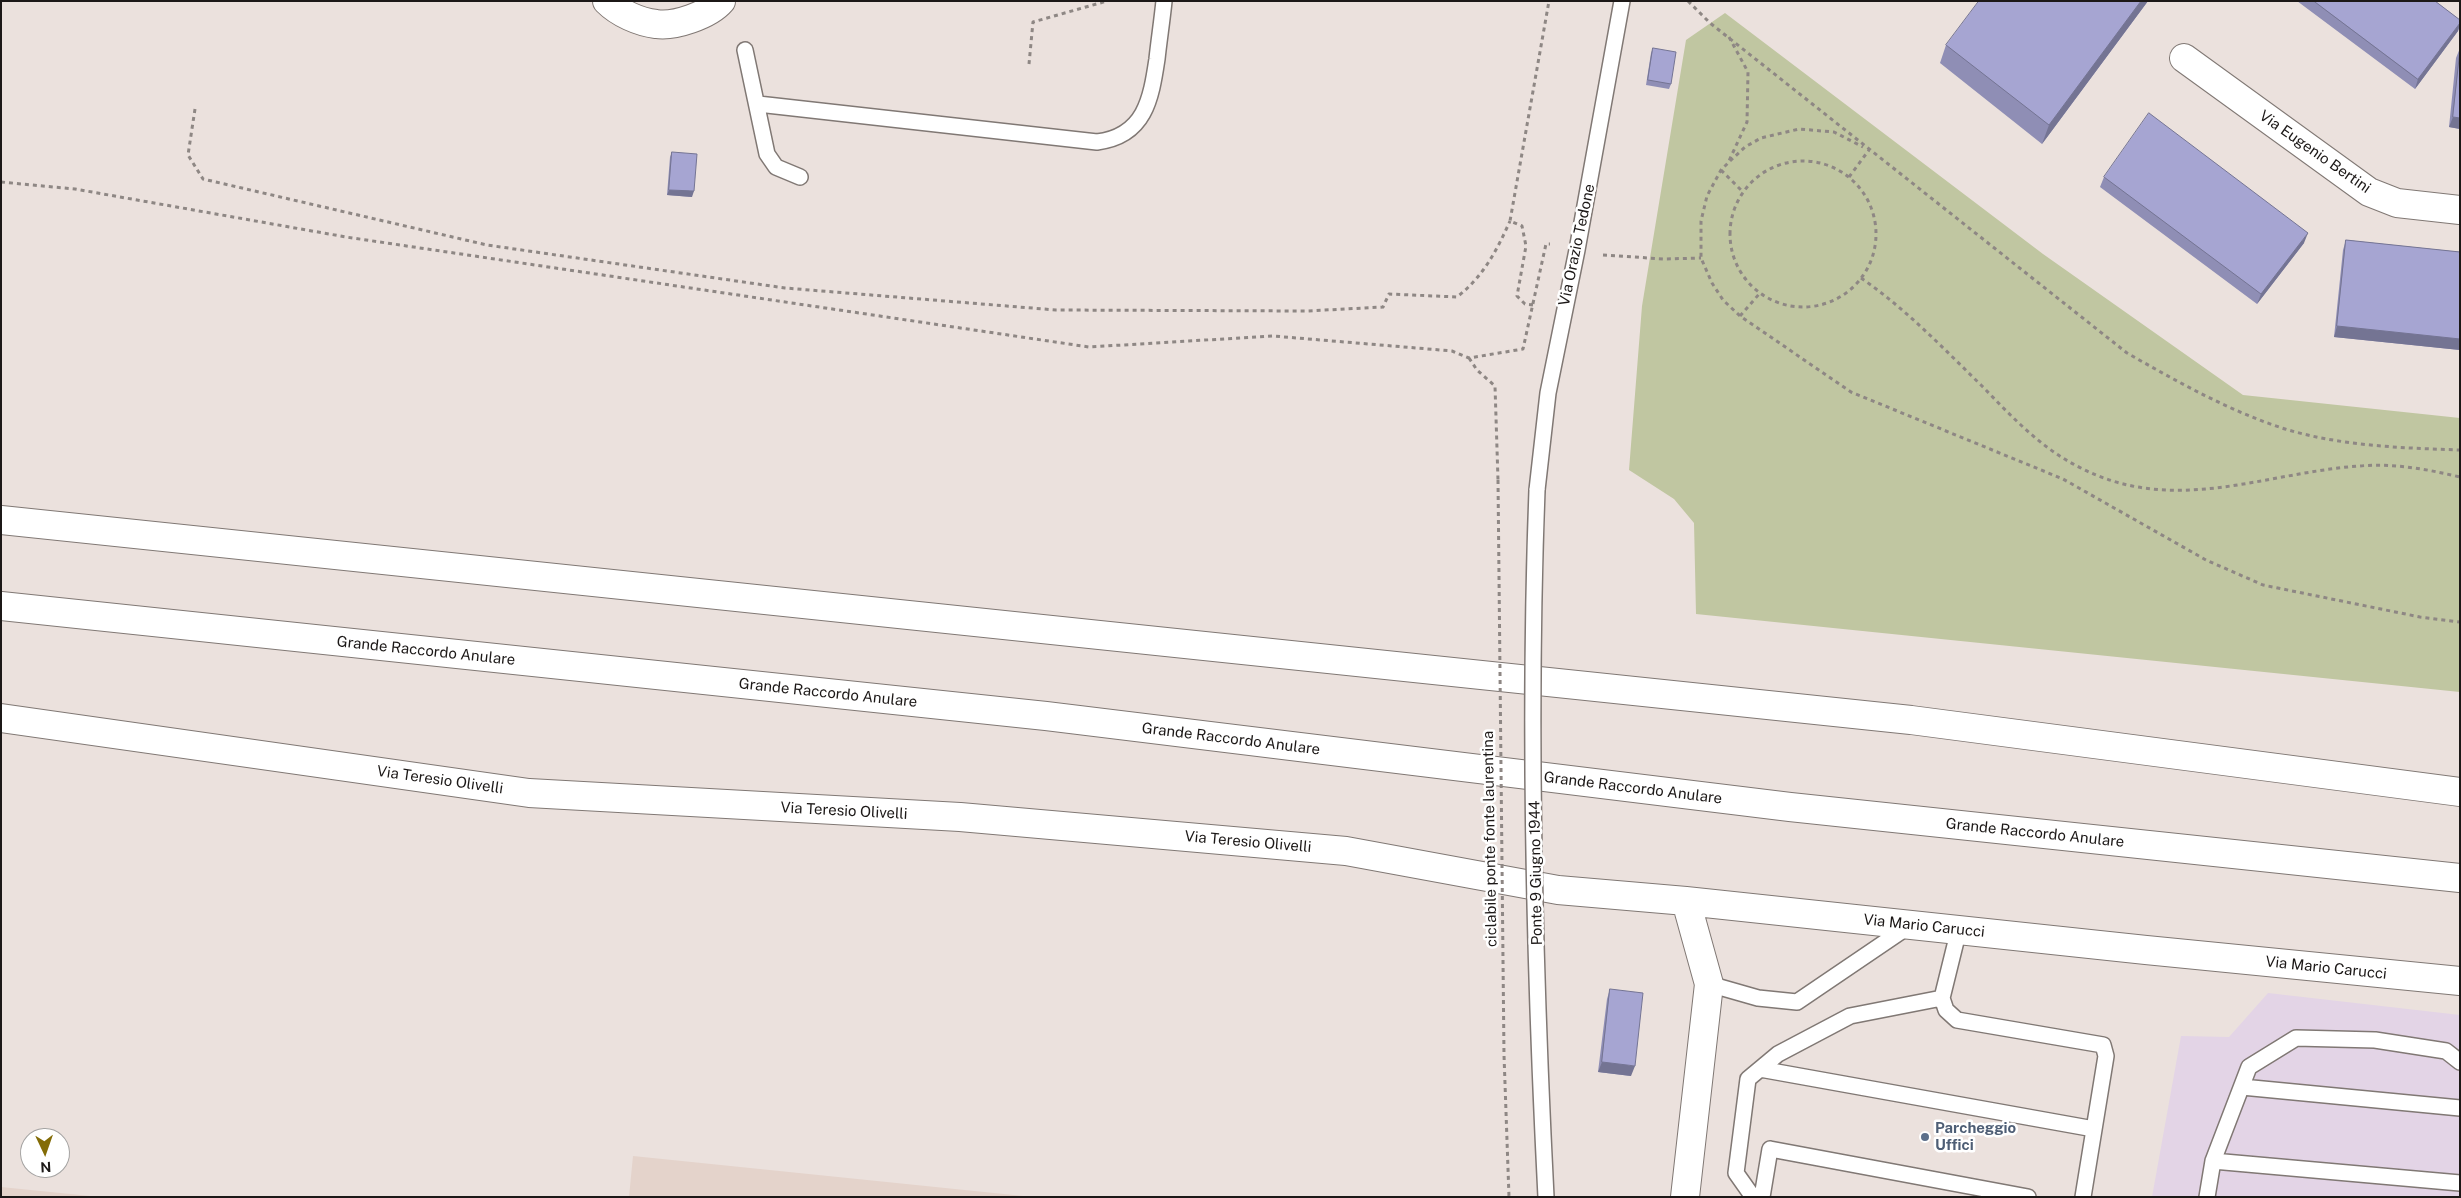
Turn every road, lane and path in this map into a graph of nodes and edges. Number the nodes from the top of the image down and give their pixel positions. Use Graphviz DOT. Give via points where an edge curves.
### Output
graph roads {
  1 [pos="607,1"];
  2 [pos="721,1"];
  3 [pos="1107,1"];
  4 [pos="1164,1"];
  5 [pos="1549,1"];
  6 [pos="1622,1"];
  7 [pos="1688,1"];
  8 [pos="1730,37"];
  9 [pos="745,50"];
  10 [pos="2184,58"];
  11 [pos="1029,64"];
  12 [pos="758,104"];
  13 [pos="195,109"];
  14 [pos="1870,150"];
  15 [pos="1728,163"];
  16 [pos="1721,170"];
  17 [pos="800,177"];
  18 [pos="1849,177"];
  19 [pos="1,182"];
  20 [pos="1743,192"];
  21 [pos="2460,210"];
  22 [pos="1510,221"];
  23 [pos="1554,245"];
  24 [pos="1599,255"];
  25 [pos="1701,258"];
  26 [pos="1861,278"];
  27 [pos="1760,293"];
  28 [pos="1532,305"];
  29 [pos="1740,316"];
  30 [pos="1469,358"];
  31 [pos="2460,450"];
  32 [pos="2460,477"];
  33 [pos="1537,490"];
  34 [pos="1,520"];
  35 [pos="1,606"];
  36 [pos="2460,622"];
  37 [pos="1,718"];
  38 [pos="2460,792"];
  39 [pos="2460,878"];
  40 [pos="1686,900"];
  41 [pos="1910,925"];
  42 [pos="1958,929"];
  43 [pos="2460,981"];
  44 [pos="1709,984"];
  45 [pos="1942,998"];
  46 [pos="2460,1062"];
  47 [pos="1760,1069"];
  48 [pos="2242,1087"];
  49 [pos="2460,1108"];
  50 [pos="2094,1129"];
  51 [pos="2213,1161"];
  52 [pos="2460,1183"];
  53 [pos="1510,1197"];
  54 [pos="1546,1197"];
  55 [pos="1685,1197"];
  56 [pos="1753,1197"];
  57 [pos="1762,1197"];
  58 [pos="2028,1197"];
  59 [pos="2083,1197"];
  60 [pos="2207,1197"];
  1 -- 2 [label="main road" via="618,12 657,24 691,20"];
  3 -- 11 [label="path" via="1033,22"];
  4 -- 12 [label="lane" via="1152,88 1146,108 1126,132 1106,141"];
  5 -- 22 [label="path"];
  6 -- 33 [label="lane, Via Orazio Tedone" via="1578,250 1548,393"];
  7 -- 8 [label="path"];
  8 -- 14 [label="path"];
  8 -- 15 [label="path" via="1748,72 1747,122"];
  9 -- 12 [label="lane"];
  10 -- 21 [label="main road, Via Eugenio Bertini" via="2369,192 2398,203"];
  12 -- 17 [label="lane" via="767,154 776,167"];
  13 -- 22 [label="path" via="188,155 203,179 486,245 785,288 861,295 1056,310 1307,311 1383,307 1389,294 1457,298 1472,286 1495,253"];
  14 -- 15 [label="path" via="1834,132 1799,129 1761,138"];
  14 -- 18 [label="path"];
  14 -- 31 [label="path" via="2127,353 2176,381 2240,412 2287,429 2342,441"];
  15 -- 16 [label="path"];
  16 -- 20 [label="path"];
  16 -- 25 [label="path" via="1707,196 1700,221"];
  18 -- 20 [label="path" via="1835,168 1813,161 1789,162 1766,170"];
  18 -- 26 [label="path" via="1869,201 1876,224 1875,248"];
  19 -- 30 [label="path" via="74,189 346,237 1089,347 1273,336 1452,351"];
  20 -- 27 [label="path" via="1734,206 1729,230 1732,254 1742,276"];
  22 -- 28 [label="path" via="1522,226 1526,246 1517,296"];
  23 -- 28 [label="path" via="1546,244"];
  24 -- 25 [label="path"];
  25 -- 29 [label="path" via="1723,300"];
  26 -- 27 [label="path" via="1852,289 1830,302 1806,307 1782,305"];
  26 -- 32 [label="path" via="1920,325 2048,449 2112,482 2187,491 2240,486 2327,469 2378,465 2420,468"];
  27 -- 29 [label="path"];
  28 -- 30 [label="path" via="1523,349"];
  29 -- 36 [label="path" via="1851,392 2063,479 2206,560 2263,585"];
  30 -- 53 [label="path, ciclabile ponte fonte laurentina, bridge" via="1495,386 1504,1046"];
  33 -- 54 [label="lane, Ponte 9 Giugno 1944, bridge" via="1532,694 1538,1013"];
  34 -- 38 [label="main road" via="1911,720"];
  35 -- 39 [label="main road, Grande Raccordo Anulare" via="1046,716 1790,807"];
  37 -- 40 [label="main road, Via Teresio Olivelli" via="529,793 960,818 1346,851 1558,890"];
  40 -- 41 [label="main road, Via Mario Carucci"];
  40 -- 44 [label="main road"];
  41 -- 42 [label="main road, Via Mario Carucci"];
  41 -- 44 [label="lane" via="1797,1002 1758,998"];
  42 -- 43 [label="main road, Via Mario Carucci"];
  42 -- 45 [label="lane"];
  44 -- 55 [label="main road"];
  45 -- 47 [label="lane" via="1850,1016 1778,1054"];
  45 -- 50 [label="lane" via="1946,1010 1957,1020 2103,1045 2106,1056"];
  46 -- 48 [label="lane" via="2446,1052 2375,1040 2296,1038 2249,1067"];
  47 -- 50 [label="lane"];
  47 -- 56 [label="lane" via="1748,1079 1736,1173"];
  48 -- 49 [label="lane"];
  48 -- 51 [label="lane"];
  50 -- 59 [label="lane"];
  51 -- 52 [label="lane"];
  51 -- 60 [label="lane"];
  57 -- 58 [label="lane" via="1770,1149"];
}
